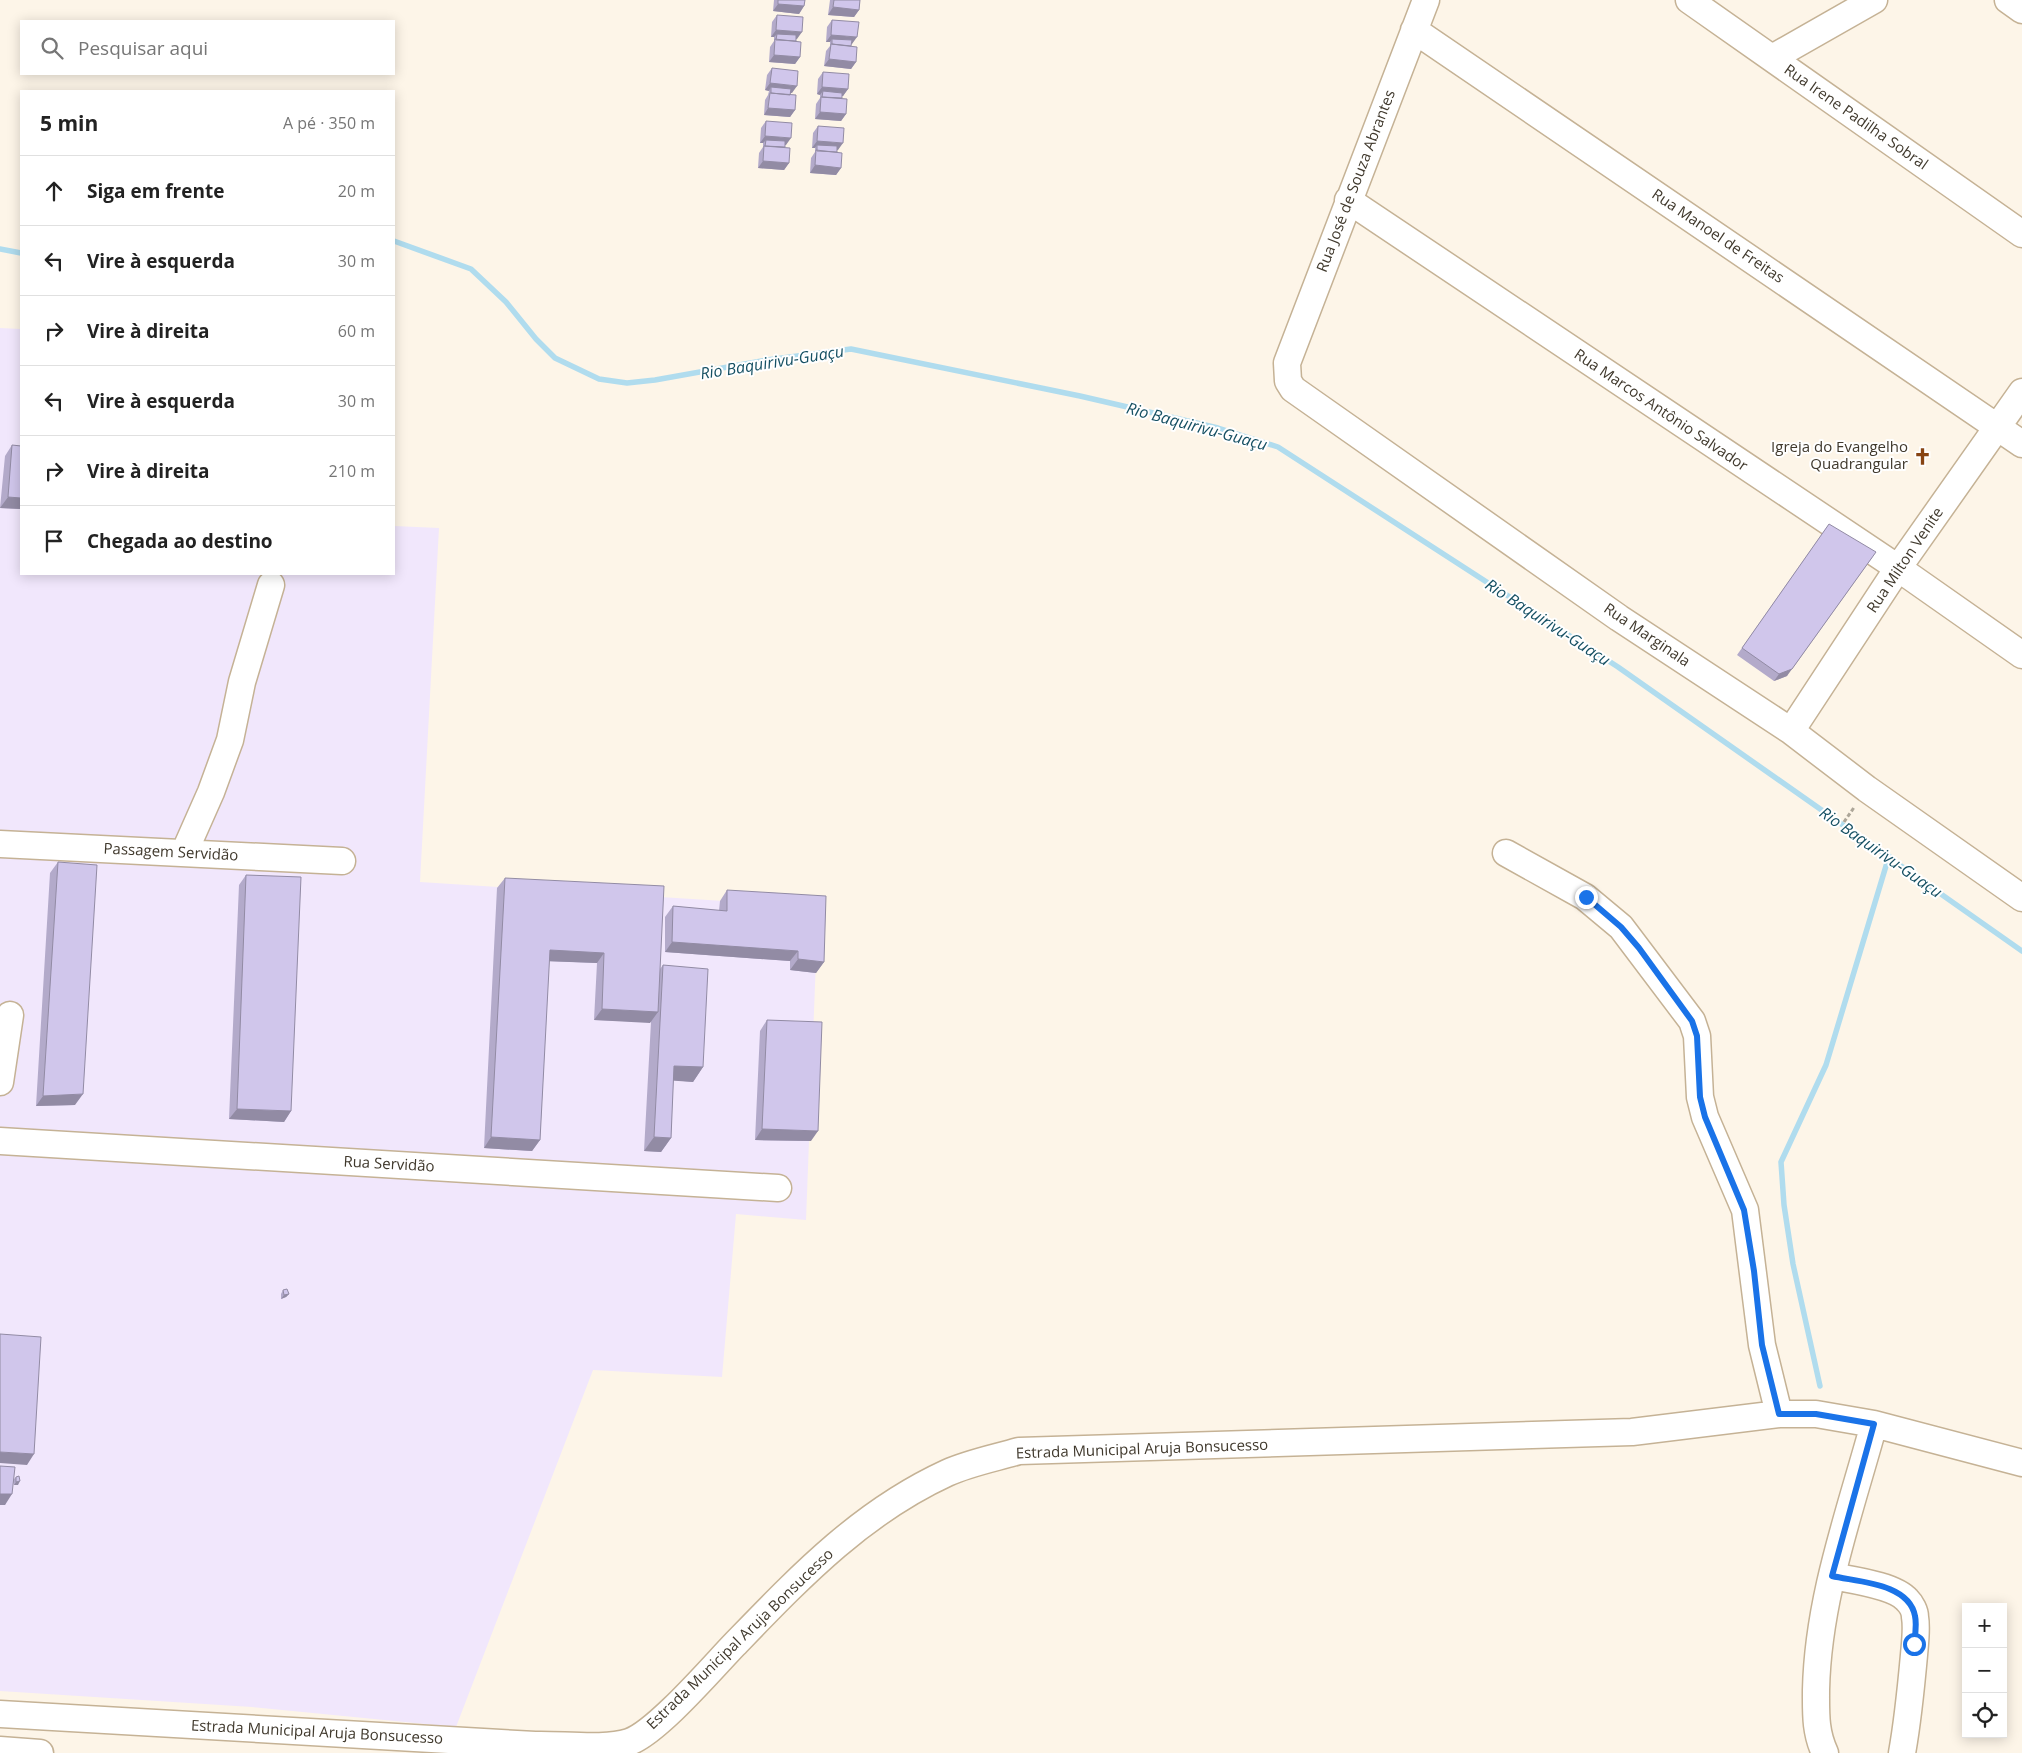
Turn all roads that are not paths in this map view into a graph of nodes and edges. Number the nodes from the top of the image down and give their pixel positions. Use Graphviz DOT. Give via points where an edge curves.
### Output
graph roads {
  1 [pos="1426,0"];
  2 [pos="1689,0"];
  3 [pos="1874,0"];
  4 [pos="2008,0"];
  5 [pos="2022,10"];
  6 [pos="1414,30"];
  7 [pos="1772,58"];
  8 [pos="1348,200"];
  9 [pos="2022,234"];
  10 [pos="1287,363"];
  11 [pos="2022,392"];
  12 [pos="1998,427"];
  13 [pos="2022,444"];
  14 [pos="1898,568"];
  15 [pos="271,584"];
  16 [pos="2022,655"];
  17 [pos="1791,731"];
  18 [pos="0,844"];
  19 [pos="184,853"];
  20 [pos="1506,854"];
  21 [pos="342,861"];
  22 [pos="2022,898"];
  23 [pos="10,1015"];
  24 [pos="0,1082"];
  25 [pos="0,1141"];
  26 [pos="778,1188"];
  27 [pos="1779,1414"];
  28 [pos="1874,1424"];
  29 [pos="2022,1463"];
  30 [pos="1832,1576"];
  31 [pos="0,1714"];
  32 [pos="0,1750"];
  33 [pos="40,1753"];
  34 [pos="1825,1753"];
  35 [pos="1902,1753"];
  1 -- 6 [label="street, Rua José de Souza Abrantes"];
  2 -- 7 [label="street, Rua Irene Padilha Sobral"];
  3 -- 7 [label="street"];
  4 -- 5 [label="street"];
  6 -- 8 [label="street, Rua José de Souza Abrantes"];
  6 -- 12 [label="street, Rua Manoel de Freitas"];
  7 -- 9 [label="street, Rua Irene Padilha Sobral"];
  8 -- 10 [label="street, Rua José de Souza Abrantes"];
  8 -- 14 [label="street, Rua Marcos Antônio Salvador"];
  10 -- 17 [label="street, Rua Marginala" via="1288,381 1294,389 1620,618"];
  11 -- 12 [label="street, Rua Milton Venite"];
  12 -- 13 [label="street, Rua Manoel de Freitas"];
  12 -- 14 [label="street, Rua Milton Venite"];
  14 -- 16 [label="street, Rua Marcos Antônio Salvador"];
  14 -- 17 [label="street, Rua Milton Venite"];
  15 -- 19 [label="street" via="250,654 230,740"];
  17 -- 22 [label="street, Rua Marginala"];
  18 -- 19 [label="street, Passagem Servidão"];
  19 -- 21 [label="street, Passagem Servidão"];
  20 -- 27 [label="street" via="1586,897 1621,927 1692,1021 1697,1036 1700,1097 1705,1117 1744,1210 1762,1345"];
  23 -- 24 [label="street"];
  25 -- 26 [label="street, Rua Servidão"];
  27 -- 28 [label="street, Estrada Municipal Aruja Bonsucesso" via="1816,1414"];
  27 -- 31 [label="street, Estrada Municipal Aruja Bonsucesso" via="1622,1432 1019,1451 948,1472 890,1504 854,1530 812,1565 663,1718 629,1742 601,1746 535,1745"];
  28 -- 29 [label="street, Estrada Municipal Aruja Bonsucesso"];
  28 -- 30 [label="street"];
  30 -- 34 [label="street" via="1821,1619 1816,1674 1816,1728"];
  30 -- 35 [label="street" via="1899,1593 1912,1607 1916,1617 1909,1712"];
  32 -- 33 [label="street"];
}
